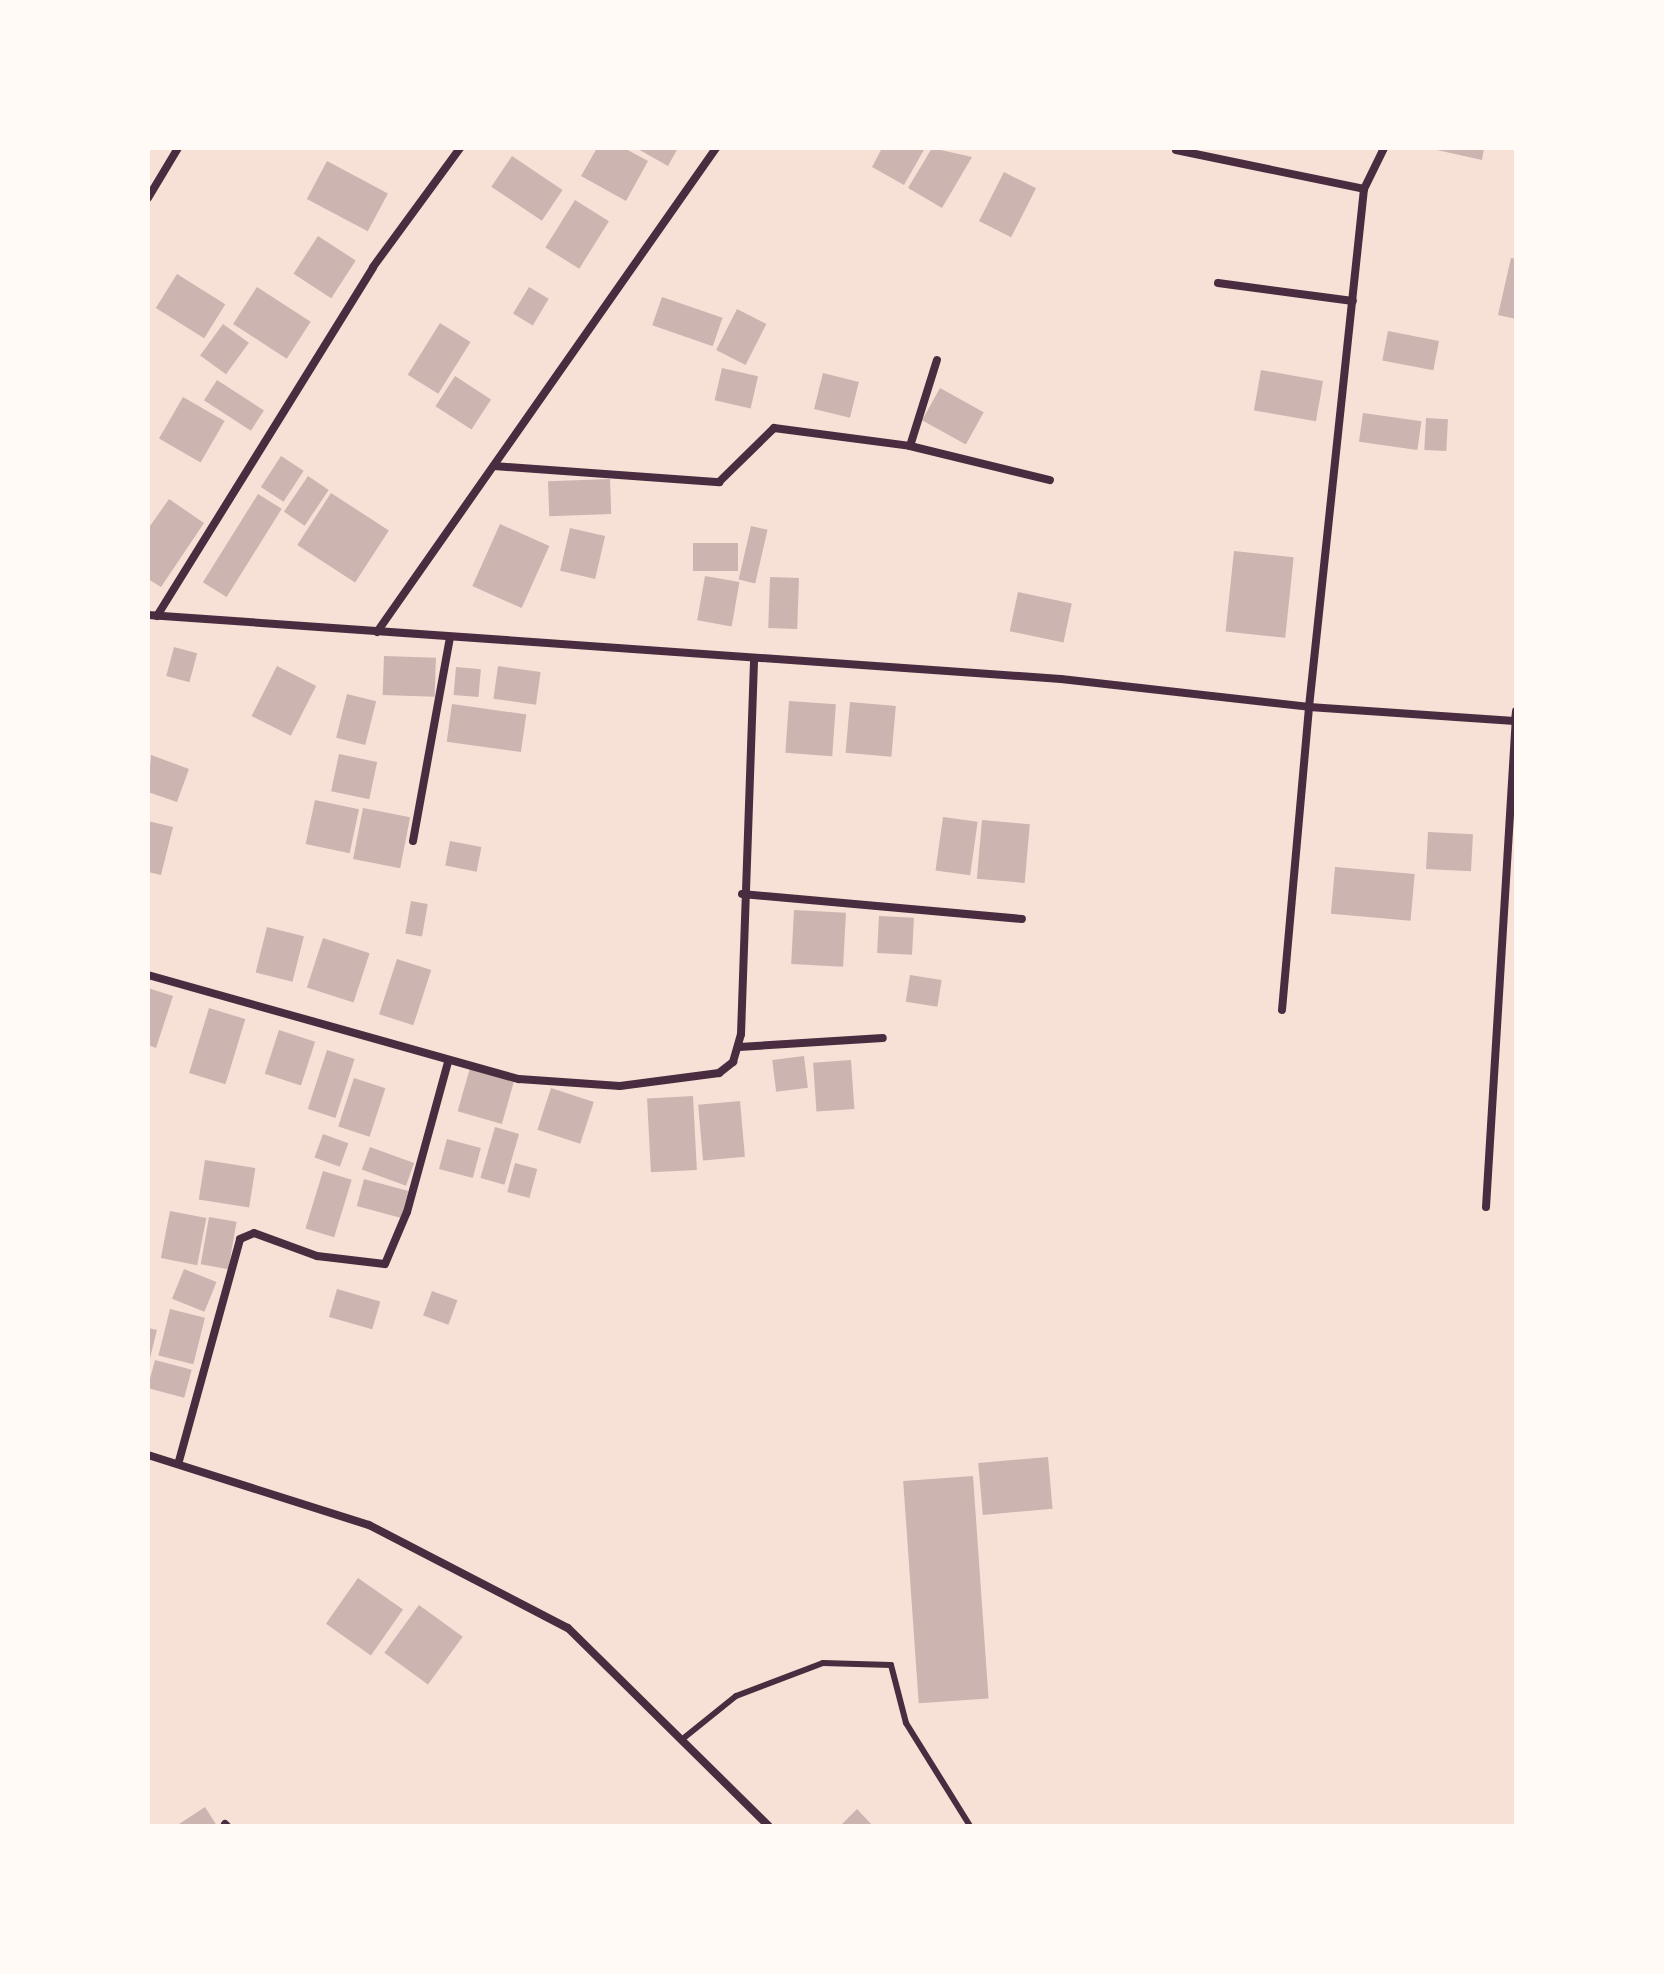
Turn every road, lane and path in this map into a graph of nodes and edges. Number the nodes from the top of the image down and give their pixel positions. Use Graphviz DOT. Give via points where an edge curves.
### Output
graph roads {
  1 [pos="178,148"];
  2 [pos="460,148"];
  3 [pos="716,148"];
  4 [pos="1384,148"];
  5 [pos="1176,150"];
  6 [pos="1364,189"];
  7 [pos="148,198"];
  8 [pos="1218,283"];
  9 [pos="1353,301"];
  10 [pos="937,360"];
  11 [pos="910,446"];
  12 [pos="494,466"];
  13 [pos="1050,480"];
  14 [pos="152,616"];
  15 [pos="377,632"];
  16 [pos="450,638"];
  17 [pos="754,662"];
  18 [pos="1309,707"];
  19 [pos="1516,718"];
  20 [pos="413,841"];
  21 [pos="742,894"];
  22 [pos="1022,919"];
  23 [pos="148,975"];
  24 [pos="1282,1010"];
  25 [pos="883,1038"];
  26 [pos="739,1047"];
  27 [pos="448,1062"];
  28 [pos="1486,1207"];
  29 [pos="150,1458"];
  30 [pos="179,1461"];
  31 [pos="685,1737"];
  32 [pos="764,1824"];
  33 [pos="970,1826"];
  1 -- 7 [label="street"];
  2 -- 14 [label="street" via="373,267"];
  3 -- 12 [label="street"];
  4 -- 6 [label="street"];
  5 -- 6 [label="street"];
  6 -- 9 [label="street"];
  8 -- 9 [label="street"];
  9 -- 18 [label="street"];
  10 -- 11 [label="street"];
  11 -- 12 [label="street" via="771,428 736,473 719,482"];
  11 -- 13 [label="street"];
  12 -- 15 [label="street"];
  14 -- 15 [label="street"];
  15 -- 16 [label="street"];
  16 -- 17 [label="street"];
  16 -- 20 [label="street"];
  17 -- 18 [label="street" via="1061,679"];
  17 -- 21 [label="street"];
  18 -- 19 [label="street"];
  18 -- 24 [label="street"];
  19 -- 28 [label="street"];
  21 -- 22 [label="street"];
  21 -- 26 [label="street"];
  23 -- 27 [label="street"];
  25 -- 26 [label="street"];
  26 -- 27 [label="street" via="719,1073 620,1086 519,1079"];
  27 -- 30 [label="street" via="385,1264 317,1256 254,1233 240,1239"];
  29 -- 30 [label="street"];
  30 -- 31 [label="street" via="369,1525 504,1593 568,1628"];
  31 -- 32 [label="street"];
  31 -- 33 [label="lane" via="736,1696 823,1663 891,1665 906,1723"];
}
